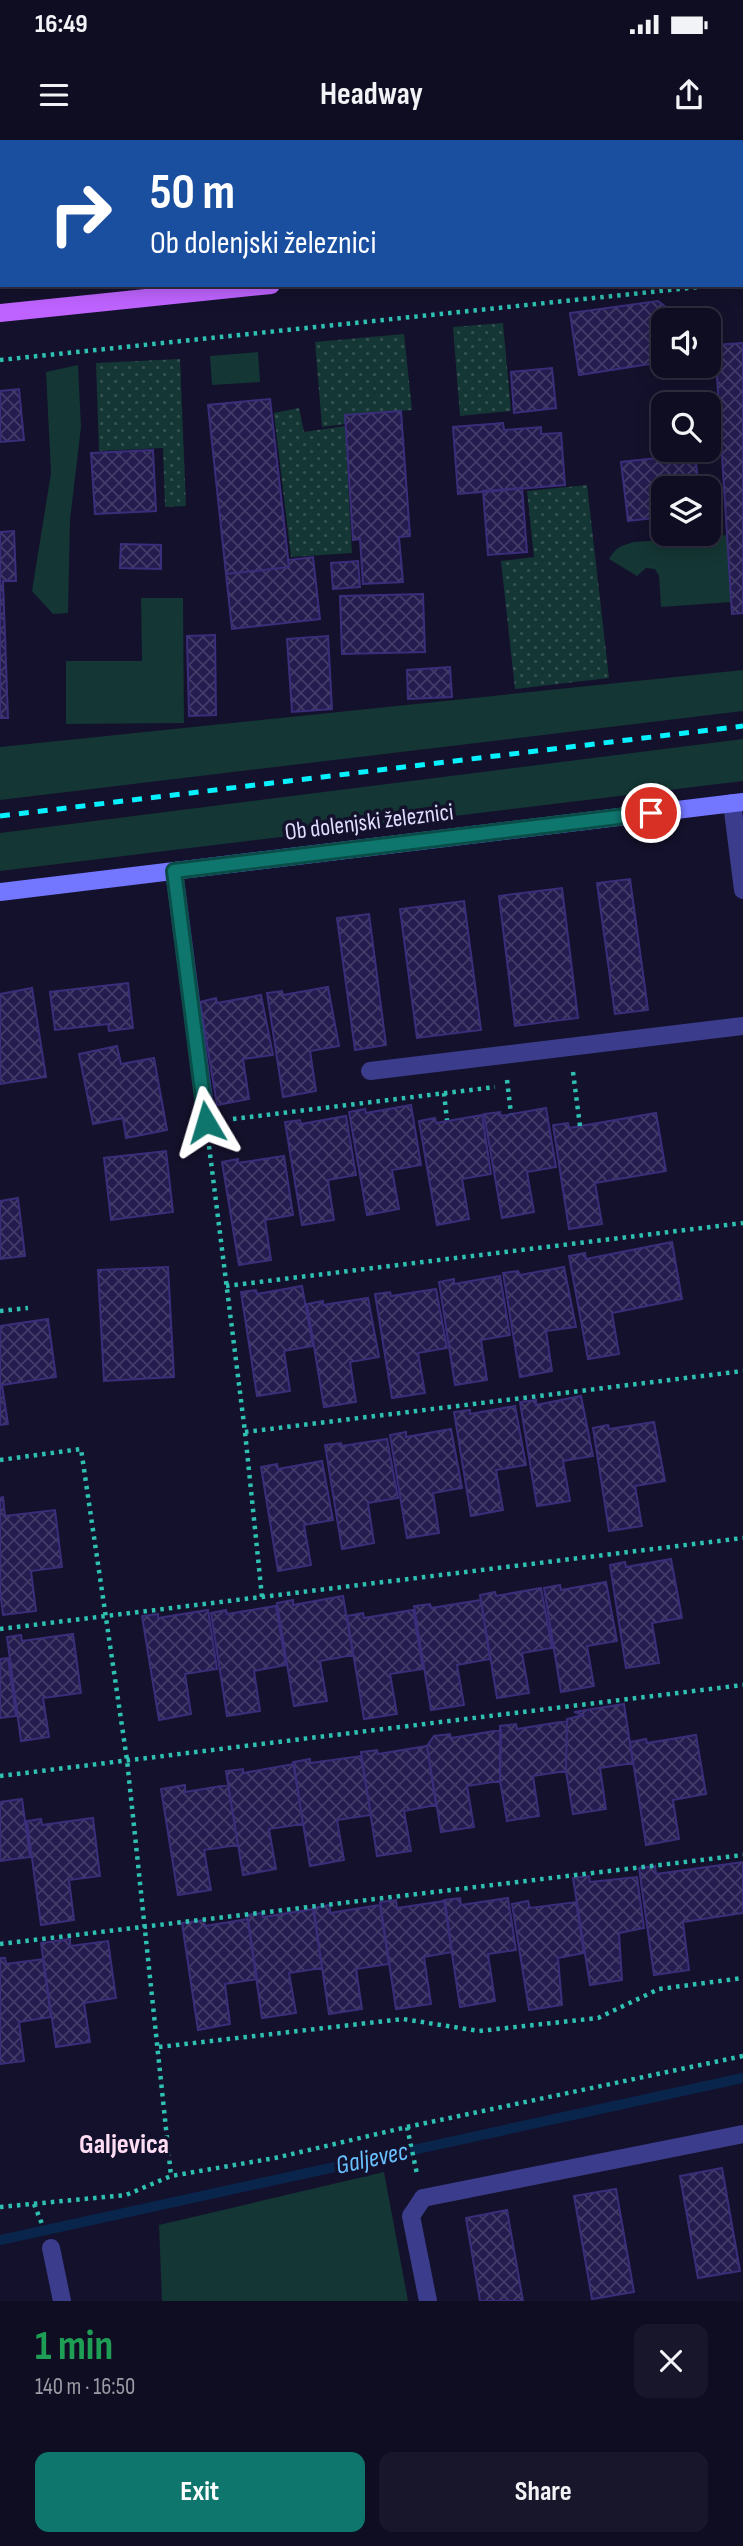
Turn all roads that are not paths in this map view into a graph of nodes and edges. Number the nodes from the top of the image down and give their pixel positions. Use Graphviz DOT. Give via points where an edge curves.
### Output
graph roads {
  1 [pos="252,287"];
  2 [pos="0,313"];
  3 [pos="738,802"];
  4 [pos="174,871"];
  5 [pos="743,890"];
  6 [pos="0,892"];
  7 [pos="743,1026"];
  8 [pos="370,1071"];
  9 [pos="206,1122"];
  10 [pos="743,2133"];
  11 [pos="51,2248"];
  12 [pos="62,2301"];
  13 [pos="428,2301"];
  1 -- 2 [label="main road"];
  3 -- 4 [label="street, Ob dolenjski železnici"];
  3 -- 5 [label="street"];
  4 -- 6 [label="street, Ob dolenjski železnici"];
  4 -- 9 [label="street"];
  7 -- 8 [label="street"];
  10 -- 13 [label="street" via="423,2198 411,2216"];
  11 -- 12 [label="street"];
}
